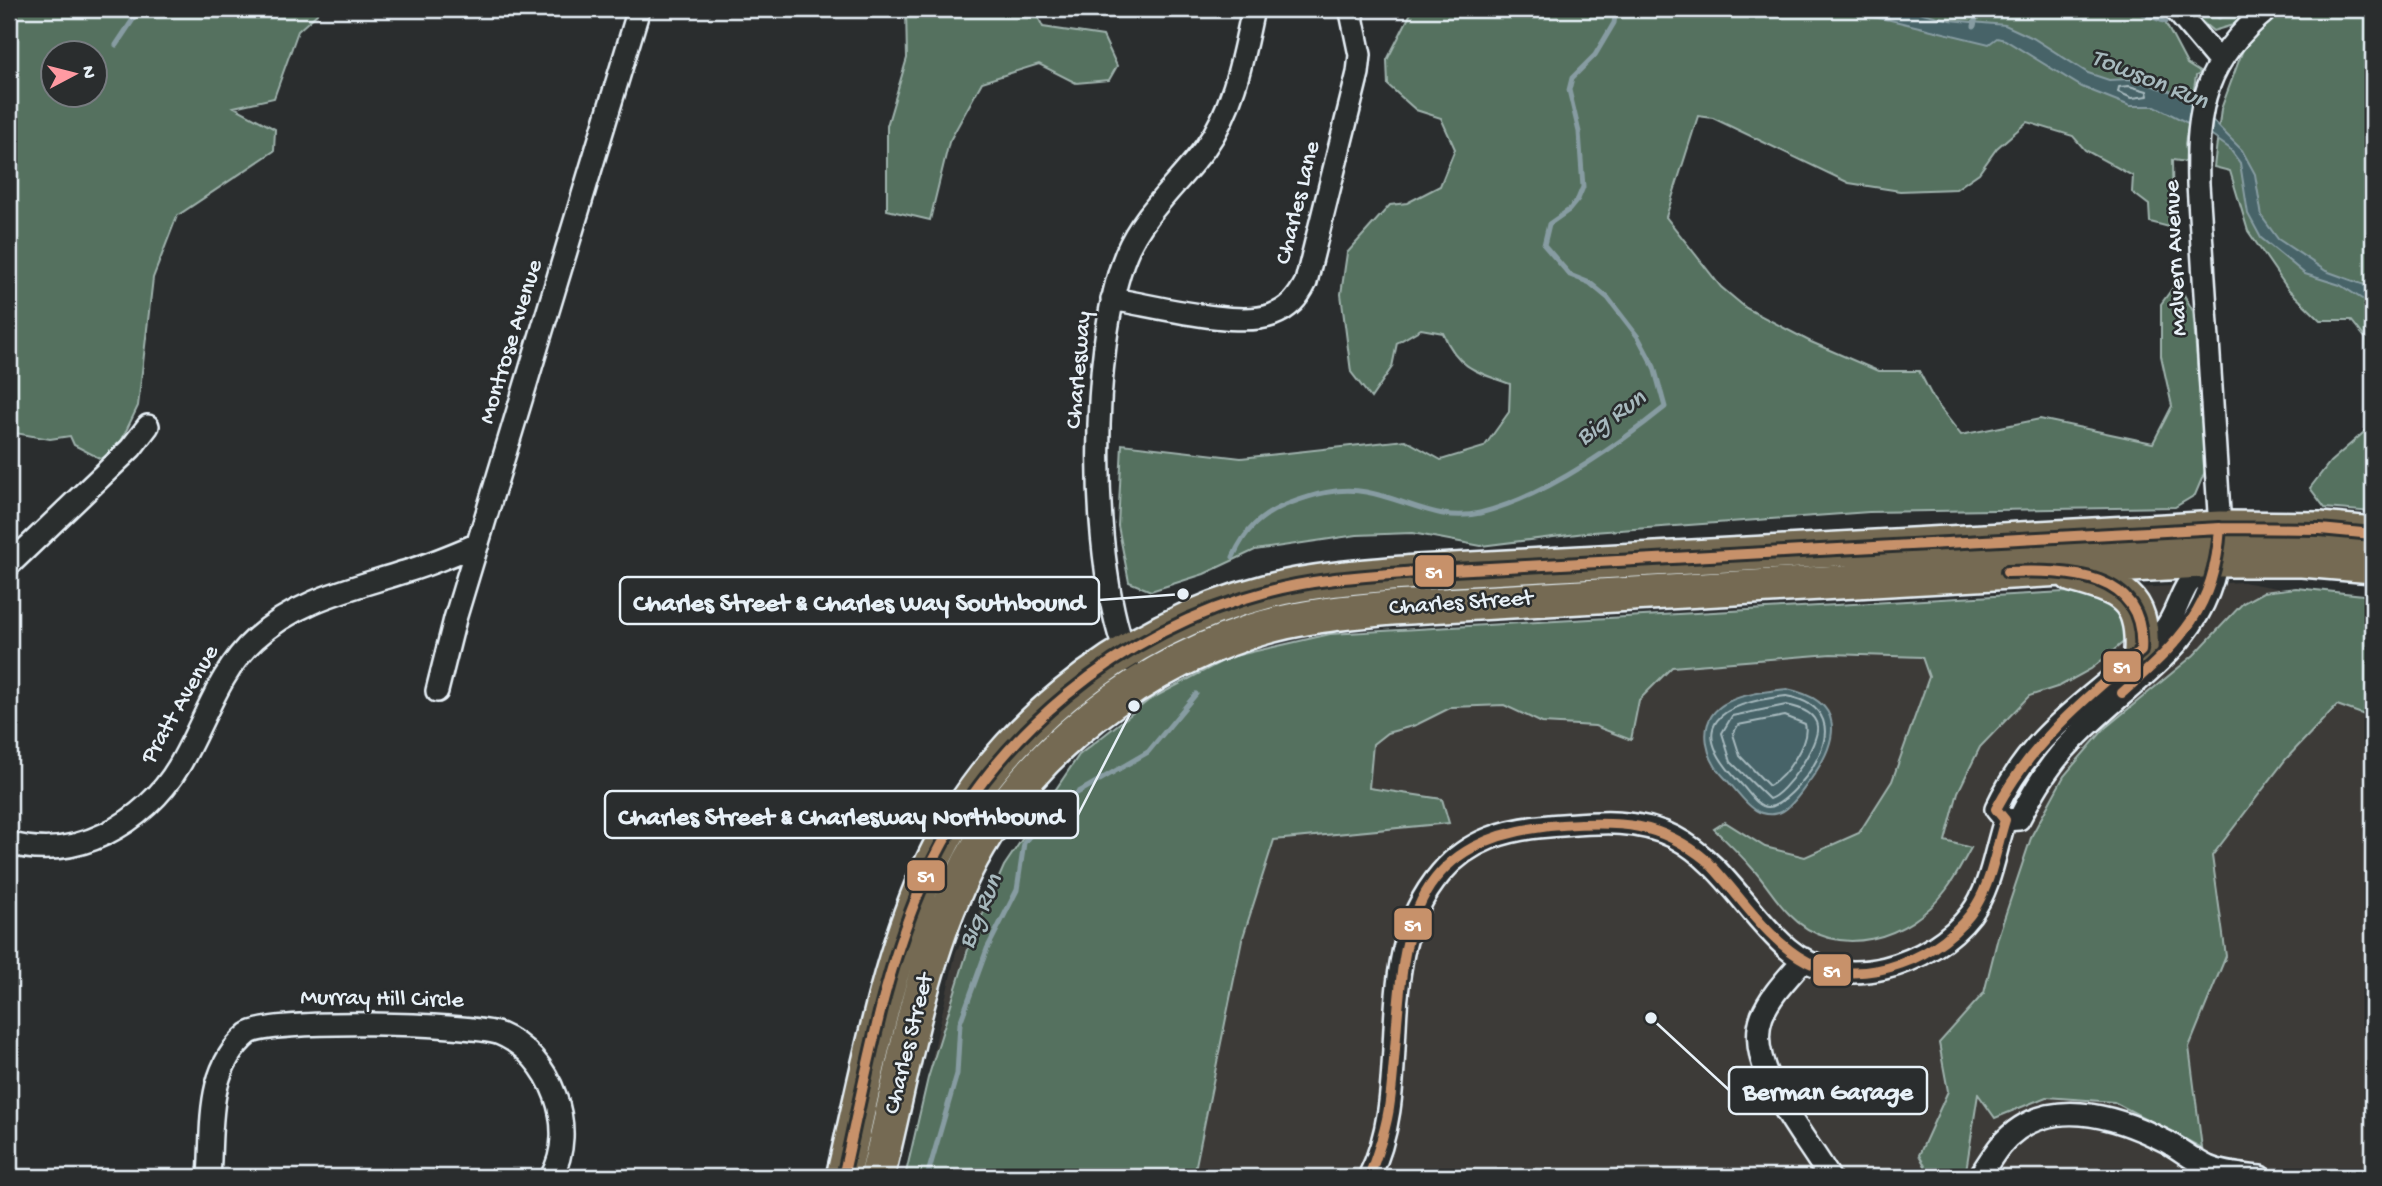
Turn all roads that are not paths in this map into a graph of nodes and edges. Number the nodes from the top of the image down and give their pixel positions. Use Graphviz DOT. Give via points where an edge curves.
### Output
graph roads {
  1 [pos="639,9"];
  2 [pos="1253,9"];
  3 [pos="2175,9"];
  4 [pos="2268,9"];
  5 [pos="1351,12"];
  6 [pos="2218,60"];
  7 [pos="1112,299"];
  8 [pos="148,426"];
  9 [pos="2373,534"];
  10 [pos="478,544"];
  11 [pos="2220,544"];
  12 [pos="9,565"];
  13 [pos="2373,566"];
  14 [pos="2053,570"];
  15 [pos="2141,651"];
  16 [pos="1126,653"];
  17 [pos="1139,684"];
  18 [pos="437,691"];
  19 [pos="2005,820"];
  20 [pos="9,843"];
  21 [pos="1804,959"];
  22 [pos="209,1177"];
  23 [pos="551,1177"];
  24 [pos="843,1177"];
  25 [pos="877,1177"];
  26 [pos="1369,1177"];
  27 [pos="1829,1177"];
  28 [pos="1979,1177"];
  29 [pos="2260,1177"];
  1 -- 10 [label="street, Montrose Avenue"];
  2 -- 7 [label="street, Charlesway" via="1236,83 1218,128 1138,232 1126,253"];
  3 -- 6 [label="street"];
  4 -- 6 [label="street, Malvern Avenue" via="2234,38"];
  5 -- 7 [label="street, Charles Lane" via="1360,55 1358,73 1306,282 1298,296 1275,314 1247,320"];
  6 -- 11 [label="street, Malvern Avenue" via="2200,121 2199,197"];
  7 -- 16 [label="street, Charlesway" via="1101,370 1101,490 1106,559"];
  8 -- 12 [label="street" via="131,448"];
  9 -- 11 [label="main road, Charles Street" via="2320,529"];
  10 -- 18 [label="street, Montrose Avenue"];
  10 -- 20 [label="street, Pratt Avenue" via="407,572 320,598 255,638 227,673 178,769 109,834 69,847 30,850"];
  11 -- 13 [label="main road, Charles Street" via="2302,560"];
  11 -- 14 [label="main road, Charles Street"];
  11 -- 15 [label="street" via="2189,584 2164,630"];
  11 -- 16 [label="main road, Charles Street" via="1359,577 1248,596 1188,620"];
  11 -- 19 [label="street" via="2212,585 2185,635 2075,737 2038,784 2019,819"];
  14 -- 15 [label="main road" via="2102,583 2127,596 2142,627"];
  14 -- 17 [label="main road, Charles Street" via="1344,612 1253,631 1190,656"];
  15 -- 19 [label="street" via="2028,754 1996,809"];
  16 -- 17 [label="street, Charlesway"];
  16 -- 24 [label="main road, Charles Street" via="1066,694 1003,753 940,847 899,952"];
  17 -- 25 [label="main road, Charles Street" via="1086,719 1055,747 1020,786 968,866 930,962"];
  19 -- 21 [label="street" via="1972,913 1937,947 1903,963 1868,971 1828,968"];
  21 -- 26 [label="street" via="1769,931 1706,860 1658,831 1617,823 1529,827 1478,843 1456,857 1430,887 1404,950 1396,994 1390,1115"];
  21 -- 27 [label="street" via="1771,998 1757,1042 1780,1099"];
  22 -- 23 [label="street, Murray Hill Circle" via="215,1079 250,1032 282,1025 463,1026 501,1035 549,1080 562,1109 561,1147"];
  28 -- 29 [label="street" via="2000,1146 2019,1129 2037,1119 2067,1113 2118,1121 2209,1167"];
}
